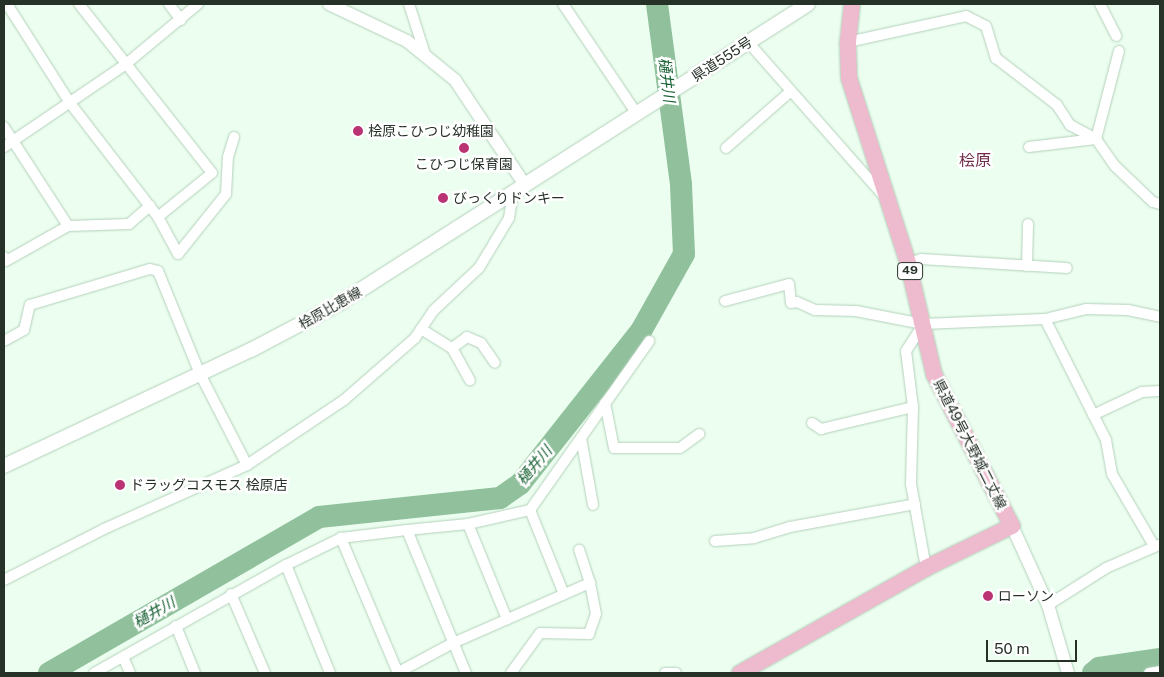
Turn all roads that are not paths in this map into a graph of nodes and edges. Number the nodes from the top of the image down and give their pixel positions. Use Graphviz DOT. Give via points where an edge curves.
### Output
graph roads {
  1 [pos="7,4"];
  2 [pos="79,4"];
  3 [pos="169,4"];
  4 [pos="198,4"];
  5 [pos="329,4"];
  6 [pos="409,4"];
  7 [pos="562,4"];
  8 [pos="808,4"];
  9 [pos="852,4"];
  10 [pos="1100,4"];
  11 [pos="181,20"];
  12 [pos="1116,36"];
  13 [pos="748,42"];
  14 [pos="848,42"];
  15 [pos="1119,51"];
  16 [pos="425,54"];
  17 [pos="126,64"];
  18 [pos="791,91"];
  19 [pos="70,103"];
  20 [pos="637,114"];
  21 [pos="4,127"];
  22 [pos="234,137"];
  23 [pos="1096,139"];
  24 [pos="8,144"];
  25 [pos="1028,147"];
  26 [pos="726,148"];
  27 [pos="519,188"];
  28 [pos="886,199"];
  29 [pos="1160,204"];
  30 [pos="150,206"];
  31 [pos="158,217"];
  32 [pos="1028,224"];
  33 [pos="68,226"];
  34 [pos="4,260"];
  35 [pos="908,263"];
  36 [pos="1027,266"];
  37 [pos="1067,268"];
  38 [pos="724,301"];
  39 [pos="1160,317"];
  40 [pos="1045,319"];
  41 [pos="923,324"];
  42 [pos="421,329"];
  43 [pos="4,341"];
  44 [pos="649,341"];
  45 [pos="452,348"];
  46 [pos="495,363"];
  47 [pos="200,374"];
  48 [pos="470,380"];
  49 [pos="1160,392"];
  50 [pos="605,404"];
  51 [pos="914,407"];
  52 [pos="1093,415"];
  53 [pos="812,423"];
  54 [pos="699,434"];
  55 [pos="581,438"];
  56 [pos="247,465"];
  57 [pos="4,466"];
  58 [pos="915,504"];
  59 [pos="593,505"];
  60 [pos="530,510"];
  61 [pos="468,524"];
  62 [pos="1012,526"];
  63 [pos="407,530"];
  64 [pos="341,538"];
  65 [pos="715,541"];
  66 [pos="1157,545"];
  67 [pos="579,550"];
  68 [pos="286,565"];
  69 [pos="926,568"];
  70 [pos="4,580"];
  71 [pos="590,583"];
  72 [pos="230,594"];
  73 [pos="564,594"];
  74 [pos="1048,605"];
  75 [pos="507,619"];
  76 [pos="176,626"];
  77 [pos="453,643"];
  78 [pos="123,657"];
  79 [pos="1160,671"];
  80 [pos="94,673"];
  81 [pos="130,673"];
  82 [pos="195,673"];
  83 [pos="265,673"];
  84 [pos="330,673"];
  85 [pos="398,673"];
  86 [pos="466,673"];
  87 [pos="511,673"];
  88 [pos="665,673"];
  89 [pos="676,673"];
  90 [pos="740,673"];
  91 [pos="1068,673"];
  92 [pos="1149,673"];
  1 -- 19 [label="street"];
  2 -- 17 [label="street"];
  3 -- 11 [label="street"];
  4 -- 11 [label="street"];
  5 -- 16 [label="street" via="407,41"];
  6 -- 16 [label="street"];
  7 -- 20 [label="street"];
  8 -- 13 [label="main road, 県道555号"];
  9 -- 14 [label="main road, 県道49号大野城二丈線 / 49"];
  10 -- 12 [label="street"];
  11 -- 17 [label="street"];
  13 -- 18 [label="street"];
  13 -- 20 [label="main road, 県道555号"];
  14 -- 23 [label="street" via="966,16 986,26 996,58 1058,105 1070,125"];
  14 -- 28 [label="main road, 県道49号大野城二丈線 / 49" via="849,78"];
  15 -- 23 [label="street"];
  16 -- 27 [label="street" via="455,80"];
  17 -- 19 [label="street"];
  17 -- 31 [label="street" via="212,173"];
  18 -- 26 [label="street"];
  18 -- 28 [label="street"];
  19 -- 24 [label="street"];
  19 -- 30 [label="street"];
  20 -- 27 [label="main road, 桧原比恵線"];
  21 -- 24 [label="street"];
  22 -- 31 [label="street" via="228,157 226,194 178,254"];
  23 -- 25 [label="street"];
  23 -- 29 [label="street" via="1115,166 1153,202"];
  24 -- 33 [label="street"];
  27 -- 42 [label="street" via="509,218 479,268 433,311"];
  27 -- 47 [label="main road, 桧原比恵線" via="340,302"];
  28 -- 35 [label="main road, 県道49号大野城二丈線 / 49"];
  30 -- 31 [label="street"];
  30 -- 33 [label="street" via="129,224"];
  32 -- 36 [label="street"];
  33 -- 34 [label="street"];
  35 -- 36 [label="street" via="921,259"];
  35 -- 41 [label="main road, 県道49号大野城二丈線 / 49"];
  36 -- 37 [label="street"];
  38 -- 41 [label="street" via="789,284 791,303 797,302 815,310 856,311"];
  39 -- 40 [label="street" via="1128,310 1086,309"];
  40 -- 41 [label="street"];
  40 -- 52 [label="street"];
  41 -- 51 [label="street" via="906,351"];
  41 -- 62 [label="main road, 県道49号大野城二丈線 / 49" via="934,374"];
  42 -- 45 [label="street"];
  42 -- 56 [label="street" via="415,338 344,400"];
  43 -- 47 [label="street" via="24,330 30,305 150,269 158,272"];
  44 -- 50 [label="street"];
  45 -- 46 [label="street" via="467,338 480,342"];
  45 -- 48 [label="street"];
  47 -- 56 [label="street"];
  47 -- 57 [label="main road, 桧原比恵線"];
  49 -- 52 [label="street" via="1142,392"];
  50 -- 54 [label="street" via="614,448 680,448"];
  50 -- 55 [label="street"];
  51 -- 53 [label="street" via="821,429"];
  51 -- 58 [label="street" via="911,484"];
  52 -- 66 [label="street" via="1106,440 1112,474"];
  55 -- 59 [label="street"];
  55 -- 60 [label="street"];
  56 -- 70 [label="street" via="104,529"];
  58 -- 65 [label="street" via="790,527 754,538"];
  58 -- 69 [label="street"];
  60 -- 61 [label="street"];
  60 -- 73 [label="street"];
  61 -- 63 [label="street"];
  61 -- 75 [label="street"];
  62 -- 69 [label="main road, 県道49号大野城二丈線"];
  62 -- 74 [label="street, 49"];
  63 -- 64 [label="street"];
  63 -- 77 [label="street"];
  64 -- 68 [label="street"];
  64 -- 85 [label="street"];
  66 -- 74 [label="street" via="1106,568"];
  67 -- 71 [label="street"];
  68 -- 72 [label="street"];
  68 -- 84 [label="street"];
  69 -- 90 [label="main road, 県道49号大野城二丈線"];
  71 -- 73 [label="street"];
  71 -- 87 [label="street" via="596,614 589,634 540,633"];
  72 -- 76 [label="street"];
  72 -- 83 [label="street"];
  73 -- 75 [label="street"];
  74 -- 91 [label="street, 49"];
  75 -- 77 [label="street"];
  76 -- 78 [label="street"];
  76 -- 82 [label="street"];
  77 -- 85 [label="street"];
  77 -- 86 [label="street"];
  78 -- 80 [label="street"];
  78 -- 81 [label="street"];
  79 -- 92 [label="street"];
  88 -- 89 [label="street"];
}
